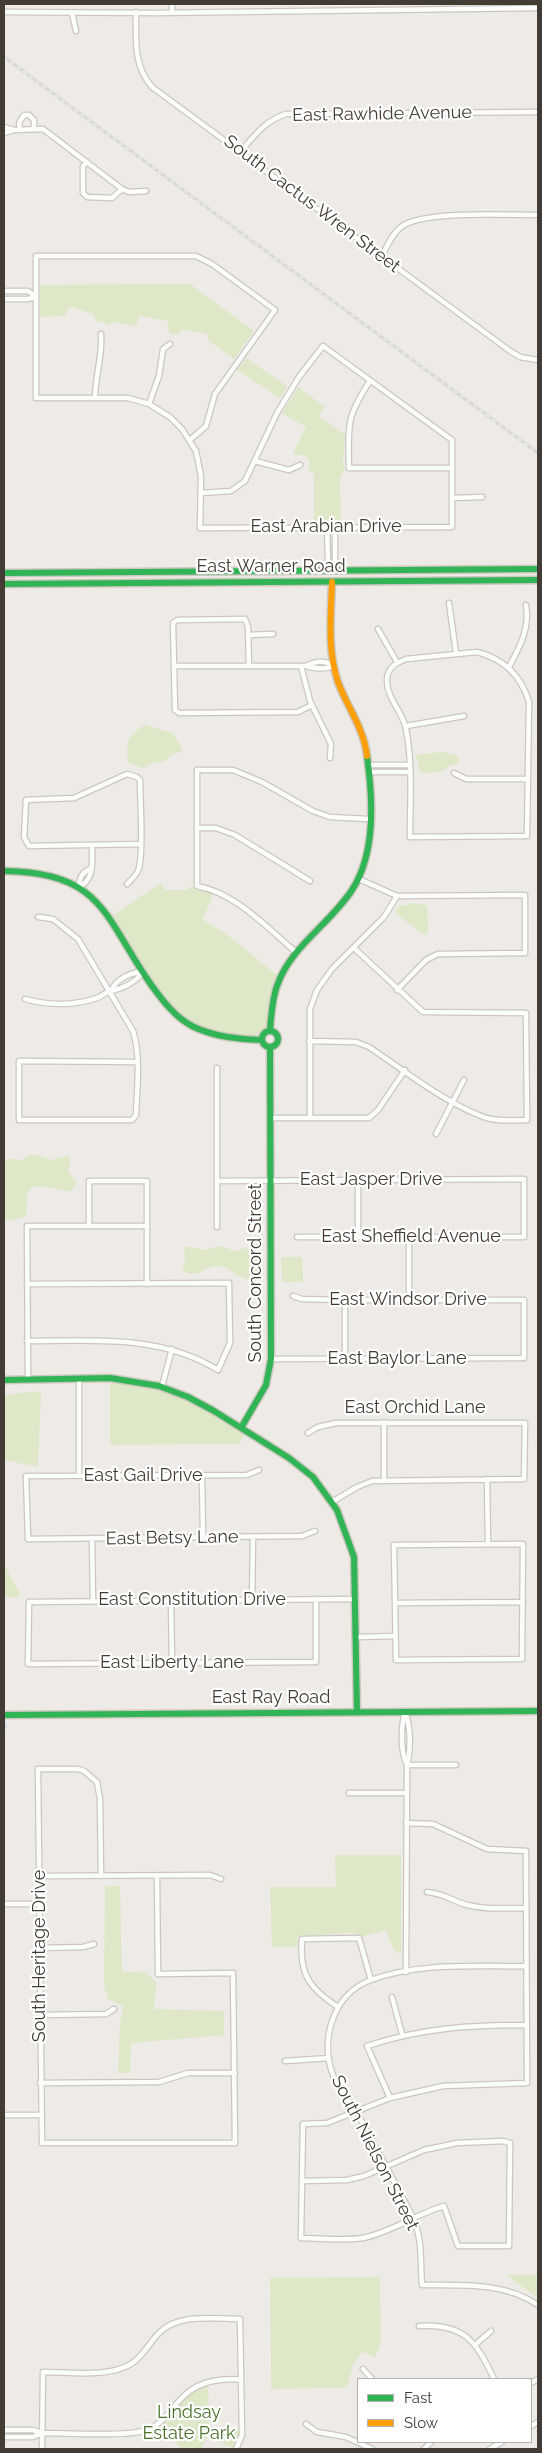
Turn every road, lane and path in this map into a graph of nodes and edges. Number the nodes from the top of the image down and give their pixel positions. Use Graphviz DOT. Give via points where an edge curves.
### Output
graph roads {
  1 [pos="172,4"];
  2 [pos="538,8"];
  3 [pos="4,12"];
  4 [pos="136,12"];
  5 [pos="172,12"];
  6 [pos="72,13"];
  7 [pos="76,31"];
  8 [pos="538,112"];
  9 [pos="4,127"];
  10 [pos="34,129"];
  11 [pos="14,130"];
  12 [pos="20,130"];
  13 [pos="4,133"];
  14 [pos="241,151"];
  15 [pos="88,162"];
  16 [pos="122,189"];
  17 [pos="146,190"];
  18 [pos="538,215"];
  19 [pos="382,256"];
  20 [pos="4,291"];
  21 [pos="36,297"];
  22 [pos="4,299"];
  23 [pos="101,334"];
  24 [pos="170,344"];
  25 [pos="538,360"];
  26 [pos="370,381"];
  27 [pos="96,398"];
  28 [pos="150,404"];
  29 [pos="190,440"];
  30 [pos="255,461"];
  31 [pos="300,465"];
  32 [pos="451,468"];
  33 [pos="201,493"];
  34 [pos="482,497"];
  35 [pos="452,498"];
  36 [pos="327,526"];
  37 [pos="335,526"];
  38 [pos="538,569"];
  39 [pos="331,571"];
  40 [pos="4,573"];
  41 [pos="130,573"];
  42 [pos="538,580"];
  43 [pos="332,582"];
  44 [pos="4,584"];
  45 [pos="130,584"];
  46 [pos="449,603"];
  47 [pos="526,605"];
  48 [pos="378,629"];
  49 [pos="273,634"];
  50 [pos="248,635"];
  51 [pos="456,653"];
  52 [pos="397,662"];
  53 [pos="174,666"];
  54 [pos="249,666"];
  55 [pos="303,666"];
  56 [pos="334,666"];
  57 [pos="509,667"];
  58 [pos="312,705"];
  59 [pos="464,716"];
  60 [pos="406,726"];
  61 [pos="330,758"];
  62 [pos="409,765"];
  63 [pos="368,769"];
  64 [pos="409,772"];
  65 [pos="454,773"];
  66 [pos="528,779"];
  67 [pos="368,819"];
  68 [pos="197,828"];
  69 [pos="140,844"];
  70 [pos="92,845"];
  71 [pos="4,871"];
  72 [pos="359,879"];
  73 [pos="310,881"];
  74 [pos="128,884"];
  75 [pos="79,887"];
  76 [pos="396,896"];
  77 [pos="38,917"];
  78 [pos="354,948"];
  79 [pos="297,954"];
  80 [pos="143,972"];
  81 [pos="397,990"];
  82 [pos="111,991"];
  83 [pos="25,999"];
  84 [pos="270,1031"];
  85 [pos="262,1040"];
  86 [pos="309,1041"];
  87 [pos="270,1047"];
  88 [pos="136,1062"];
  89 [pos="217,1068"];
  90 [pos="404,1070"];
  91 [pos="464,1080"];
  92 [pos="453,1101"];
  93 [pos="271,1118"];
  94 [pos="310,1118"];
  95 [pos="436,1134"];
  96 [pos="271,1180"];
  97 [pos="217,1181"];
  98 [pos="358,1181"];
  99 [pos="89,1226"];
  100 [pos="147,1226"];
  101 [pos="217,1227"];
  102 [pos="524,1237"];
  103 [pos="297,1238"];
  104 [pos="358,1238"];
  105 [pos="409,1238"];
  106 [pos="27,1284"];
  107 [pos="147,1284"];
  108 [pos="293,1296"];
  109 [pos="345,1300"];
  110 [pos="408,1300"];
  111 [pos="27,1341"];
  112 [pos="172,1349"];
  113 [pos="524,1358"];
  114 [pos="271,1359"];
  115 [pos="345,1359"];
  116 [pos="4,1380"];
  117 [pos="28,1380"];
  118 [pos="79,1380"];
  119 [pos="162,1386"];
  120 [pos="384,1422"];
  121 [pos="241,1428"];
  122 [pos="308,1433"];
  123 [pos="259,1470"];
  124 [pos="79,1476"];
  125 [pos="202,1476"];
  126 [pos="384,1480"];
  127 [pos="487,1480"];
  128 [pos="332,1502"];
  129 [pos="315,1531"];
  130 [pos="203,1537"];
  131 [pos="253,1537"];
  132 [pos="92,1538"];
  133 [pos="28,1539"];
  134 [pos="488,1544"];
  135 [pos="356,1599"];
  136 [pos="172,1600"];
  137 [pos="252,1600"];
  138 [pos="316,1600"];
  139 [pos="93,1601"];
  140 [pos="523,1602"];
  141 [pos="395,1604"];
  142 [pos="395,1636"];
  143 [pos="356,1637"];
  144 [pos="172,1663"];
  145 [pos="28,1664"];
  146 [pos="538,1711"];
  147 [pos="357,1712"];
  148 [pos="405,1712"];
  149 [pos="4,1714"];
  150 [pos="407,1765"];
  151 [pos="456,1765"];
  152 [pos="406,1793"];
  153 [pos="349,1794"];
  154 [pos="406,1823"];
  155 [pos="39,1876"];
  156 [pos="101,1876"];
  157 [pos="157,1876"];
  158 [pos="221,1879"];
  159 [pos="427,1892"];
  160 [pos="4,1904"];
  161 [pos="39,1904"];
  162 [pos="526,1908"];
  163 [pos="94,1944"];
  164 [pos="40,1948"];
  165 [pos="526,1966"];
  166 [pos="406,1972"];
  167 [pos="371,1980"];
  168 [pos="313,1988"];
  169 [pos="307,1993"];
  170 [pos="392,1997"];
  171 [pos="338,2007"];
  172 [pos="114,2009"];
  173 [pos="41,2015"];
  174 [pos="526,2025"];
  175 [pos="402,2034"];
  176 [pos="329,2058"];
  177 [pos="285,2061"];
  178 [pos="235,2073"];
  179 [pos="40,2083"];
  180 [pos="390,2098"];
  181 [pos="357,2113"];
  182 [pos="4,2115"];
  183 [pos="41,2115"];
  184 [pos="385,2166"];
  185 [pos="302,2181"];
  186 [pos="413,2219"];
  187 [pos="538,2305"];
  188 [pos="419,2326"];
  189 [pos="491,2331"];
  190 [pos="476,2344"];
  191 [pos="363,2369"];
  192 [pos="371,2378"];
  193 [pos="493,2378"];
  194 [pos="241,2379"];
  195 [pos="306,2424"];
  196 [pos="4,2430"];
  197 [pos="42,2433"];
  198 [pos="4,2437"];
  199 [pos="357,2442"];
  200 [pos="359,2443"];
  201 [pos="42,2449"];
  202 [pos="236,2449"];
  203 [pos="372,2449"];
  1 -- 5 [label="street"];
  2 -- 5 [label="street"];
  3 -- 6 [label="street"];
  4 -- 5 [label="street"];
  4 -- 6 [label="street"];
  4 -- 14 [label="street, South Cactus Wren Street" via="136,55 142,76 152,87"];
  6 -- 7 [label="street"];
  8 -- 14 [label="street, East Rawhide Avenue" via="286,114 275,117"];
  9 -- 11 [label="street"];
  10 -- 12 [label="street"];
  10 -- 12 [label="street" via="34,120 24,115"];
  10 -- 15 [label="street" via="43,129"];
  11 -- 12 [label="street"];
  11 -- 13 [label="street"];
  14 -- 19 [label="street, South Cactus Wren Street"];
  15 -- 16 [label="street"];
  15 -- 16 [label="street" via="83,166 83,193 87,197 112,198"];
  16 -- 17 [label="street" via="129,192"];
  18 -- 19 [label="street" via="422,218 401,226"];
  19 -- 25 [label="street, South Cactus Wren Street" via="510,351"];
  20 -- 21 [label="street" via="28,291"];
  21 -- 22 [label="street"];
  21 -- 27 [label="street" via="36,398"];
  21 -- 29 [label="street" via="36,256 196,256 275,310 215,394 206,426"];
  23 -- 27 [label="street"];
  24 -- 28 [label="street" via="163,349"];
  26 -- 30 [label="street" via="323,346 277,413"];
  26 -- 32 [label="street" via="452,440"];
  26 -- 32 [label="street" via="354,406 349,421 348,468"];
  27 -- 28 [label="street" via="128,398"];
  28 -- 29 [label="street" via="170,417"];
  29 -- 33 [label="street" via="200,463"];
  30 -- 31 [label="street" via="289,470"];
  30 -- 33 [label="street" via="245,481 238,487 223,493"];
  32 -- 35 [label="street"];
  33 -- 36 [label="street, East Arabian Drive" via="200,528"];
  34 -- 35 [label="street"];
  35 -- 37 [label="street, East Arabian Drive" via="452,527"];
  36 -- 37 [label="street, East Arabian Drive"];
  36 -- 39 [label="street"];
  37 -- 39 [label="street" via="335,562"];
  38 -- 39 [label="street, East Warner Road"];
  39 -- 41 [label="street, East Warner Road"];
  39 -- 43 [label="street"];
  40 -- 41 [label="street, East Warner Road"];
  41 -- 45 [label="street"];
  42 -- 43 [label="street, East Warner Road"];
  43 -- 45 [label="street, East Warner Road"];
  43 -- 56 [label="street"];
  44 -- 45 [label="street, East Warner Road"];
  46 -- 51 [label="street"];
  47 -- 57 [label="street" via="529,618 523,641"];
  48 -- 52 [label="street"];
  49 -- 50 [label="street"];
  50 -- 53 [label="street" via="245,619 177,620 173,623"];
  50 -- 54 [label="street"];
  51 -- 52 [label="street"];
  51 -- 57 [label="street" via="477,652 499,659"];
  52 -- 60 [label="street" via="388,671 387,682"];
  53 -- 54 [label="street"];
  53 -- 58 [label="street" via="175,710 179,713 298,712"];
  54 -- 55 [label="street"];
  55 -- 56 [label="street"];
  55 -- 58 [label="street" via="303,680"];
  56 -- 63 [label="street" via="339,686 364,738"];
  57 -- 66 [label="street" via="529,702"];
  58 -- 61 [label="street" via="330,744"];
  59 -- 60 [label="street"];
  60 -- 62 [label="street"];
  62 -- 63 [label="street"];
  62 -- 64 [label="street"];
  63 -- 64 [label="street"];
  63 -- 67 [label="street"];
  64 -- 66 [label="street" via="410,837 528,836"];
  65 -- 66 [label="street" via="466,779"];
  67 -- 68 [label="street" via="330,817 313,811 262,782 233,770 197,770"];
  67 -- 72 [label="street" via="367,850"];
  68 -- 73 [label="street" via="216,828 235,835"];
  68 -- 79 [label="street" via="197,886 215,890 236,904"];
  69 -- 70 [label="street"];
  69 -- 70 [label="street" via="140,780 133,775 122,776 74,798 26,800 25,842 34,846"];
  69 -- 74 [label="street" via="139,868"];
  70 -- 75 [label="street" via="91,875"];
  71 -- 75 [label="street" via="46,874"];
  72 -- 76 [label="street"];
  72 -- 79 [label="street" via="346,902"];
  75 -- 80 [label="street" via="104,909"];
  76 -- 78 [label="street" via="384,917"];
  76 -- 81 [label="street" via="525,895 525,953 438,954 426,960"];
  77 -- 82 [label="street" via="53,919 78,939"];
  78 -- 81 [label="street"];
  78 -- 86 [label="street" via="332,969 317,990 310,1009"];
  79 -- 84 [label="street" via="286,967 276,988"];
  80 -- 82 [label="street" via="138,980"];
  80 -- 82 [label="street" via="134,972 114,984"];
  80 -- 85 [label="street" via="162,1002 192,1026 221,1037"];
  81 -- 92 [label="street" via="423,1012 526,1012 527,1120 491,1119"];
  82 -- 83 [label="street" via="77,1003 39,1003"];
  82 -- 88 [label="street" via="133,1031"];
  84 -- 85 [label="street"];
  84 -- 87 [label="street" via="278,1038 277,1043"];
  85 -- 87 [label="street"];
  86 -- 90 [label="street" via="356,1042"];
  86 -- 94 [label="street"];
  87 -- 93 [label="street, South Concord Street"];
  88 -- 88 [label="street" via="134,1119 19,1120 19,1061"];
  89 -- 97 [label="street"];
  90 -- 92 [label="street"];
  90 -- 94 [label="street" via="378,1110 369,1118"];
  91 -- 92 [label="street"];
  92 -- 95 [label="street"];
  93 -- 94 [label="street"];
  93 -- 96 [label="street, South Concord Street"];
  96 -- 97 [label="street, East Jasper Drive"];
  96 -- 98 [label="street, East Jasper Drive"];
  96 -- 114 [label="street, South Concord Street"];
  97 -- 101 [label="street"];
  98 -- 102 [label="street, East Jasper Drive" via="524,1179"];
  98 -- 104 [label="street"];
  99 -- 100 [label="street"];
  99 -- 100 [label="street" via="89,1181 147,1181"];
  99 -- 106 [label="street" via="26,1226"];
  100 -- 107 [label="street"];
  102 -- 105 [label="street, East Sheffield Avenue"];
  103 -- 104 [label="street, East Sheffield Avenue"];
  104 -- 105 [label="street, East Sheffield Avenue"];
  105 -- 110 [label="street"];
  106 -- 107 [label="street"];
  106 -- 111 [label="street"];
  107 -- 112 [label="street" via="230,1283 230,1343 218,1370"];
  108 -- 109 [label="street, East Windsor Drive" via="302,1300"];
  109 -- 110 [label="street, East Windsor Drive"];
  109 -- 115 [label="street"];
  110 -- 113 [label="street, East Windsor Drive" via="524,1300"];
  111 -- 112 [label="street" via="124,1341"];
  111 -- 117 [label="street"];
  112 -- 119 [label="street"];
  113 -- 115 [label="street, East Baylor Lane"];
  114 -- 115 [label="street, East Baylor Lane"];
  114 -- 121 [label="street, South Concord Street" via="266,1385"];
  116 -- 117 [label="street"];
  117 -- 118 [label="street"];
  118 -- 119 [label="street" via="124,1380"];
  118 -- 124 [label="street"];
  119 -- 121 [label="street" via="189,1397"];
  120 -- 122 [label="street, East Orchid Lane" via="336,1423"];
  120 -- 126 [label="street"];
  120 -- 127 [label="street, East Orchid Lane" via="525,1422 524,1479"];
  121 -- 128 [label="street" via="303,1468"];
  123 -- 125 [label="street, East Gail Drive" via="247,1475"];
  124 -- 125 [label="street, East Gail Drive"];
  124 -- 133 [label="street, East Gail Drive" via="26,1476"];
  125 -- 130 [label="street"];
  126 -- 127 [label="street"];
  126 -- 128 [label="street" via="363,1484"];
  127 -- 134 [label="street"];
  128 -- 135 [label="street" via="350,1540"];
  129 -- 131 [label="street, East Betsy Lane" via="302,1536"];
  130 -- 131 [label="street, East Betsy Lane"];
  130 -- 132 [label="street, East Betsy Lane"];
  131 -- 137 [label="street"];
  132 -- 133 [label="street, East Betsy Lane"];
  132 -- 139 [label="street"];
  134 -- 140 [label="street" via="523,1544"];
  134 -- 141 [label="street" via="394,1545"];
  135 -- 138 [label="street, East Constitution Drive"];
  135 -- 143 [label="street"];
  136 -- 137 [label="street, East Constitution Drive"];
  136 -- 139 [label="street, East Constitution Drive"];
  136 -- 144 [label="street"];
  137 -- 138 [label="street, East Constitution Drive"];
  138 -- 144 [label="street, East Liberty Lane" via="316,1662"];
  139 -- 145 [label="street, East Constitution Drive" via="29,1602"];
  140 -- 141 [label="street"];
  140 -- 142 [label="street" via="522,1659 396,1660"];
  141 -- 142 [label="street"];
  142 -- 143 [label="street"];
  143 -- 147 [label="street"];
  144 -- 145 [label="street, East Liberty Lane"];
  146 -- 148 [label="street, East Ray Road"];
  147 -- 148 [label="street, East Ray Road"];
  147 -- 149 [label="street, East Ray Road"];
  148 -- 150 [label="street" via="403,1758"];
  150 -- 151 [label="street"];
  150 -- 152 [label="street"];
  152 -- 153 [label="street"];
  152 -- 154 [label="street"];
  154 -- 162 [label="street" via="434,1824 487,1849 526,1851"];
  154 -- 166 [label="street"];
  155 -- 156 [label="street"];
  155 -- 156 [label="street, South Heritage Drive" via="38,1769 78,1769 97,1782"];
  155 -- 161 [label="street, South Heritage Drive"];
  156 -- 157 [label="street"];
  157 -- 158 [label="street" via="210,1874"];
  157 -- 178 [label="street" via="158,1974 233,1972"];
  159 -- 162 [label="street" via="441,1893 464,1904 483,1908"];
  160 -- 161 [label="street"];
  161 -- 164 [label="street, South Heritage Drive"];
  162 -- 165 [label="street"];
  163 -- 164 [label="street"];
  164 -- 173 [label="street, South Heritage Drive"];
  165 -- 166 [label="street"];
  165 -- 174 [label="street"];
  166 -- 167 [label="street"];
  167 -- 168 [label="street" via="358,1938 302,1939 302,1969"];
  167 -- 171 [label="street, South Nielson Street" via="358,1987"];
  168 -- 169 [label="street"];
  168 -- 171 [label="street"];
  170 -- 175 [label="street"];
  171 -- 176 [label="street, South Nielson Street" via="331,2022"];
  172 -- 173 [label="street" via="106,2014"];
  173 -- 179 [label="street, South Heritage Drive"];
  174 -- 175 [label="street" via="452,2026"];
  174 -- 180 [label="street" via="527,2083 443,2086"];
  175 -- 180 [label="street" via="367,2046"];
  176 -- 177 [label="street"];
  176 -- 181 [label="street, South Nielson Street" via="333,2075"];
  178 -- 179 [label="street" via="188,2073 159,2082"];
  178 -- 183 [label="street, South Heritage Drive" via="235,2143 42,2144"];
  179 -- 183 [label="street, South Heritage Drive"];
  180 -- 181 [label="street"];
  181 -- 184 [label="street, South Nielson Street"];
  181 -- 185 [label="street" via="327,2123 303,2124"];
  182 -- 183 [label="street"];
  184 -- 185 [label="street" via="348,2180"];
  184 -- 186 [label="street, South Nielson Street"];
  184 -- 186 [label="street" via="439,2146 503,2141 510,2144 509,2246 458,2246 444,2206"];
  185 -- 186 [label="street" via="301,2238 362,2238"];
  186 -- 187 [label="street, South Nielson Street" via="420,2241 422,2285 502,2289"];
  188 -- 190 [label="street" via="439,2325 455,2329"];
  189 -- 190 [label="street"];
  190 -- 193 [label="street"];
  191 -- 192 [label="street"];
  194 -- 197 [label="street" via="202,2383 186,2393 158,2424 145,2430 129,2433"];
  194 -- 197 [label="street" via="240,2319 189,2320 173,2324 160,2332 130,2365 114,2370 43,2372"];
  194 -- 202 [label="street" via="242,2435"];
  195 -- 199 [label="street" via="318,2432"];
  196 -- 197 [label="street"];
  197 -- 198 [label="street" via="33,2437"];
  197 -- 201 [label="street"];
  200 -- 203 [label="street"];
}
